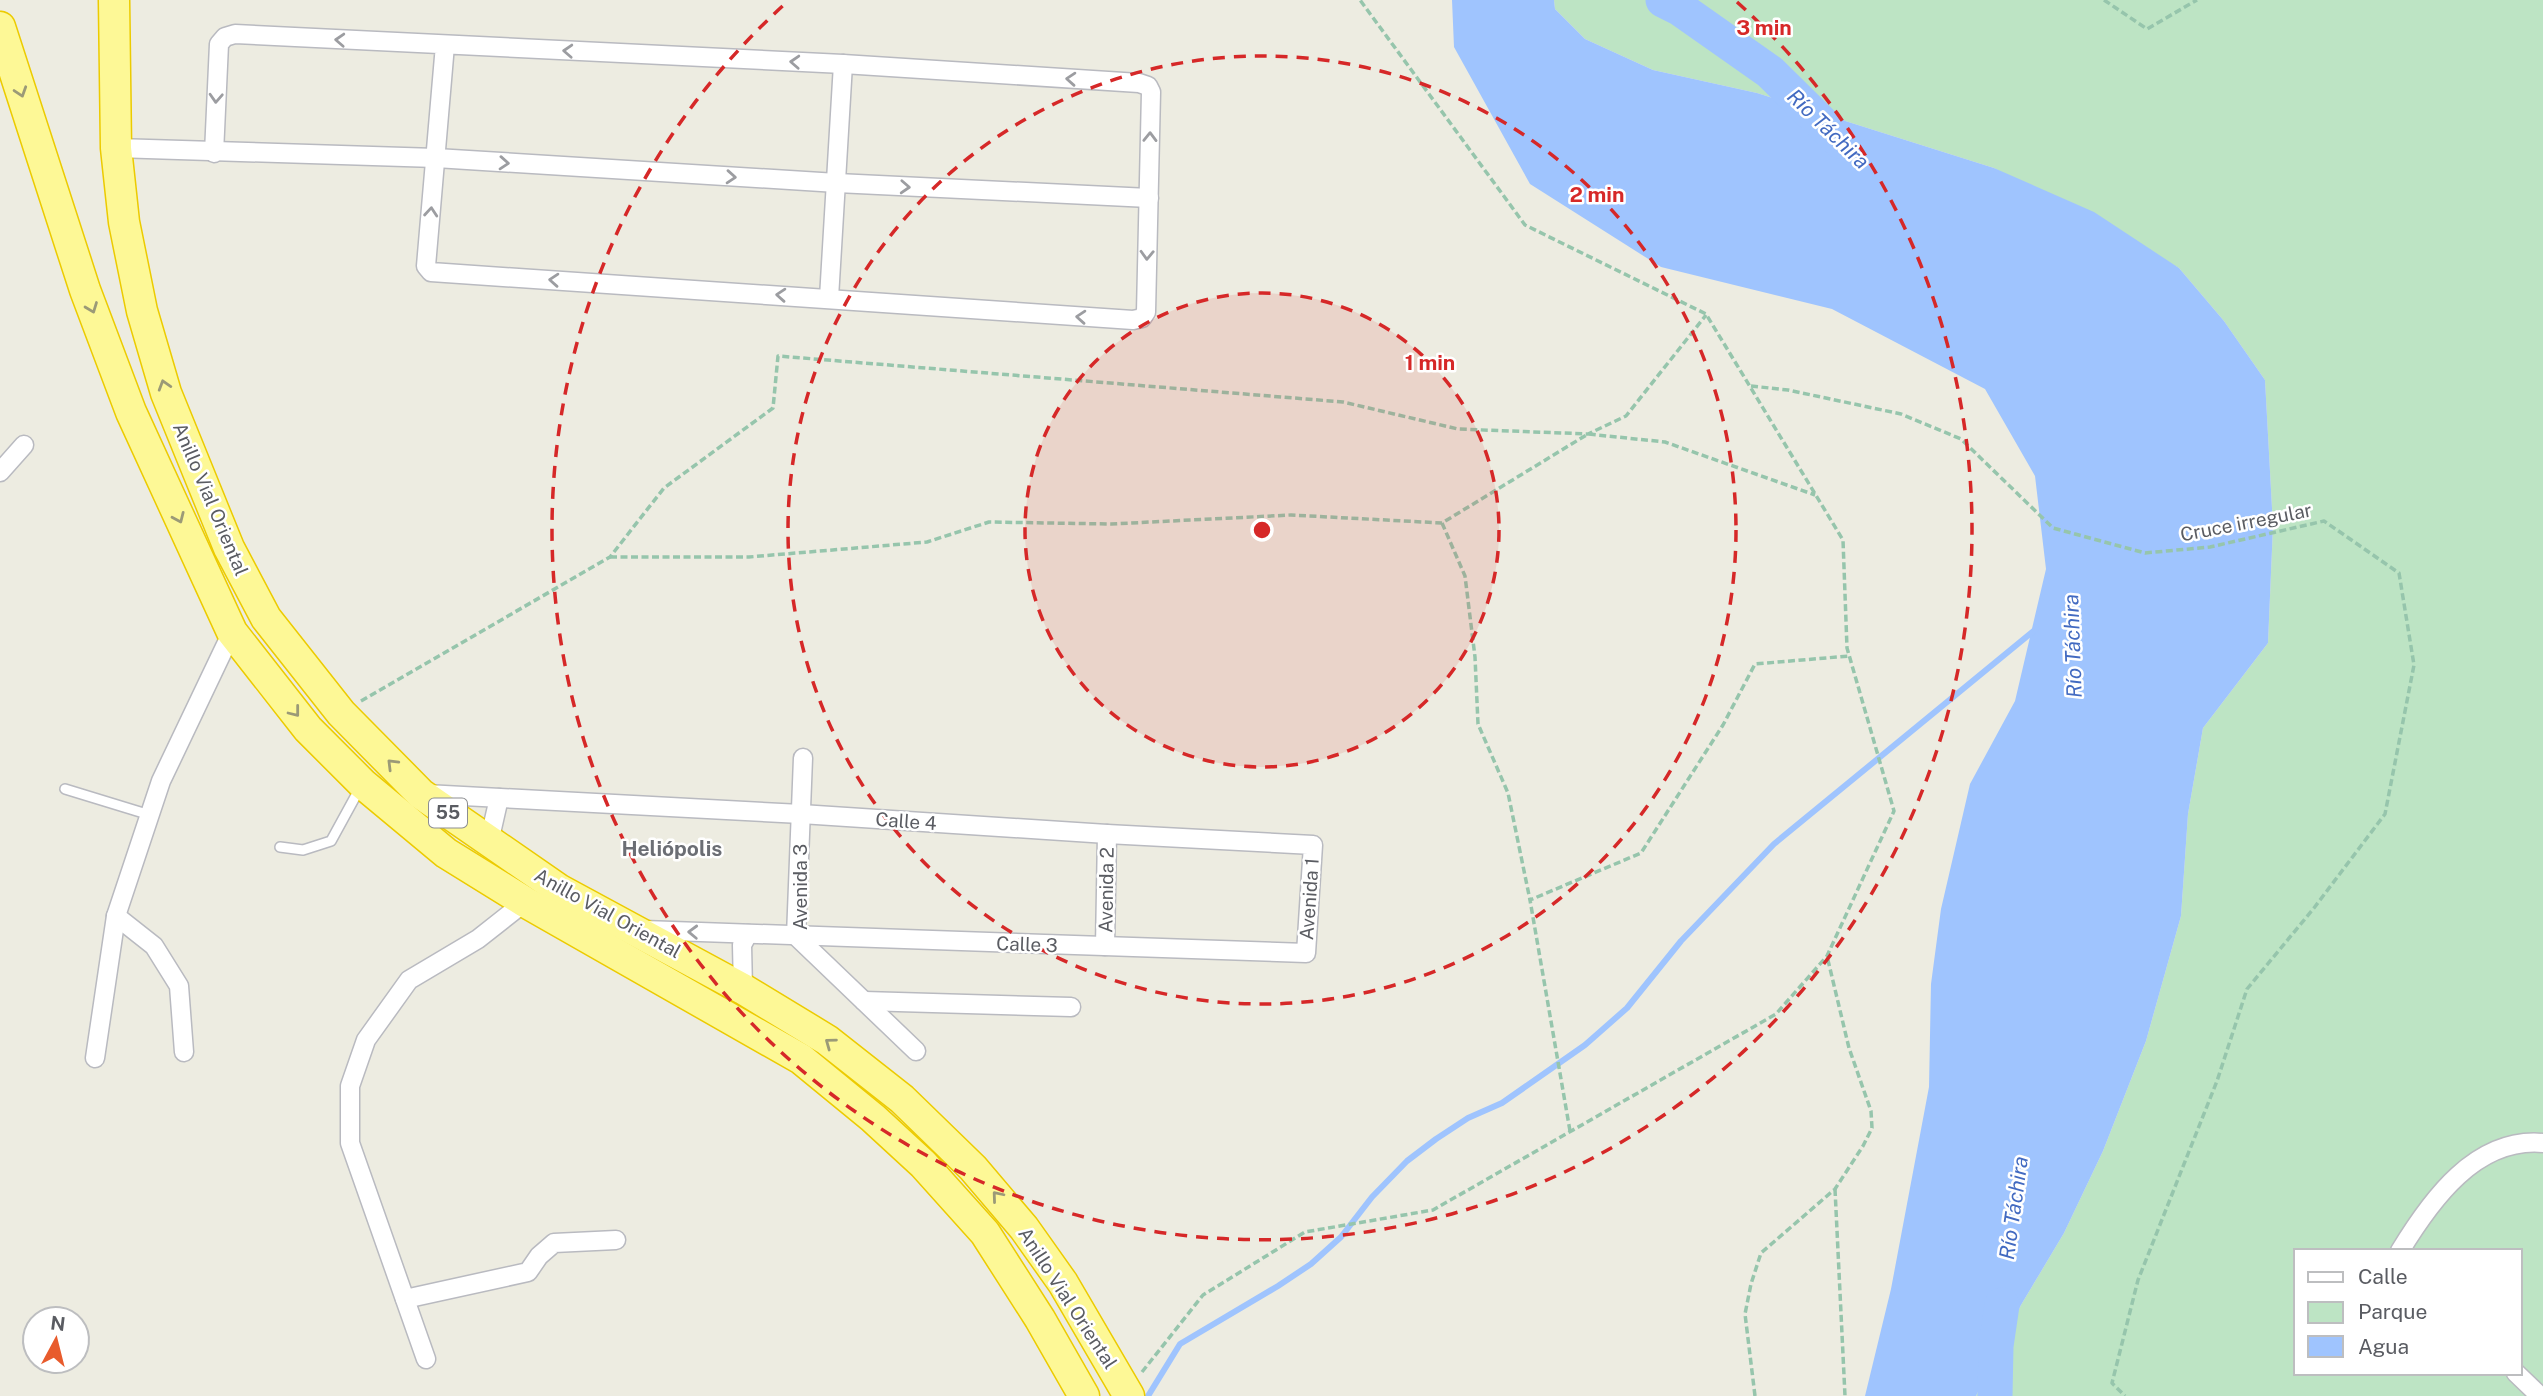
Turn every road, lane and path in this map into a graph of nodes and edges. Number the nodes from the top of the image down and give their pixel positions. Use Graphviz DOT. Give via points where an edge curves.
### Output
graph roads {
  1 [pos="114,0"];
  2 [pos="1360,0"];
  3 [pos="2104,0"];
  4 [pos="2197,0"];
  5 [pos="0,27"];
  6 [pos="445,45"];
  7 [pos="843,64"];
  8 [pos="116,148"];
  9 [pos="214,153"];
  10 [pos="436,158"];
  11 [pos="837,183"];
  12 [pos="1149,198"];
  13 [pos="829,298"];
  14 [pos="1706,314"];
  15 [pos="1751,386"];
  16 [pos="1588,434"];
  17 [pos="24,445"];
  18 [pos="0,472"];
  19 [pos="1816,496"];
  20 [pos="1442,523"];
  21 [pos="610,557"];
  22 [pos="232,632"];
  23 [pos="1849,656"];
  24 [pos="341,713"];
  25 [pos="803,758"];
  26 [pos="363,784"];
  27 [pos="65,789"];
  28 [pos="421,794"];
  29 [pos="499,798"];
  30 [pos="801,814"];
  31 [pos="150,815"];
  32 [pos="1107,834"];
  33 [pos="489,842"];
  34 [pos="1313,845"];
  35 [pos="280,847"];
  36 [pos="1530,900"];
  37 [pos="526,902"];
  38 [pos="117,916"];
  39 [pos="637,930"];
  40 [pos="748,934"];
  41 [pos="796,936"];
  42 [pos="1105,946"];
  43 [pos="1306,953"];
  44 [pos="1827,956"];
  45 [pos="743,989"];
  46 [pos="864,1001"];
  47 [pos="1070,1007"];
  48 [pos="916,1051"];
  49 [pos="184,1052"];
  50 [pos="96,1058"];
  51 [pos="1570,1131"];
  52 [pos="2543,1143"];
  53 [pos="1835,1189"];
  54 [pos="616,1240"];
  55 [pos="2401,1249"];
  56 [pos="405,1299"];
  57 [pos="426,1359"];
  58 [pos="2518,1375"];
  59 [pos="1128,1394"];
  60 [pos="1084,1396"];
  61 [pos="1755,1396"];
  62 [pos="1844,1396"];
  63 [pos="2125,1396"];
  64 [pos="2540,1396"];
  1 -- 8 [label="highway, Anillo Vial Oriental / 55"];
  2 -- 14 [label="path" via="1525,225"];
  3 -- 4 [label="path" via="2147,29"];
  5 -- 22 [label="highway, Anillo Vial Oriental / 55, one-way" via="85,290 127,400"];
  7 -- 6 [label="street, one-way"];
  6 -- 9 [label="street, one-way" via="225,37 219,44"];
  6 -- 10 [label="street"];
  7 -- 11 [label="street"];
  12 -- 7 [label="street, one-way" via="1151,92 1147,86"];
  8 -- 9 [label="street"];
  24 -- 8 [label="highway, Anillo Vial Oriental / 55, one-way" via="265,618 229,548 171,406 142,310 124,222"];
  9 -- 10 [label="street"];
  10 -- 11 [label="street, one-way"];
  13 -- 10 [label="street, one-way" via="431,272 426,266"];
  11 -- 12 [label="street, one-way"];
  11 -- 13 [label="street"];
  12 -- 13 [label="street, one-way" via="1146,312 1142,318"];
  14 -- 15 [label="path"];
  14 -- 16 [label="path" via="1626,416"];
  15 -- 19 [label="path"];
  15 -- 63 [label="path, Cruce irregular" via="1901,414 1961,439 2053,528 2145,552 2210,547 2324,521 2399,573 2414,665 2385,814 2246,989 2217,1081 2138,1280 2112,1383"];
  16 -- 19 [label="path" via="1665,442"];
  16 -- 20 [label="path"];
  16 -- 21 [label="path" via="1458,429 1343,402 778,356 773,408 664,488"];
  17 -- 18 [label="street"];
  19 -- 23 [label="path" via="1843,540"];
  20 -- 21 [label="path" via="1291,515 1111,524 989,522 928,542 749,557"];
  20 -- 36 [label="path" via="1465,576 1478,724 1508,793"];
  21 -- 24 [label="path"];
  22 -- 26 [label="highway, Anillo Vial Oriental / 55, one-way" via="308,729"];
  22 -- 31 [label="street" via="161,781"];
  23 -- 36 [label="path" via="1755,664 1723,725 1641,853"];
  23 -- 44 [label="path" via="1894,811"];
  28 -- 24 [label="highway, Anillo Vial Oriental / 55, one-way"];
  25 -- 30 [label="street, Avenida 3"];
  26 -- 35 [label="lane" via="331,841 303,850"];
  26 -- 37 [label="highway, Anillo Vial Oriental / 55" via="446,853"];
  27 -- 31 [label="lane"];
  28 -- 29 [label="street, Calle 4"];
  28 -- 33 [label="highway, Anillo Vial Oriental / 55"];
  29 -- 30 [label="street, Calle 4"];
  29 -- 33 [label="street"];
  30 -- 32 [label="street, Calle 4"];
  30 -- 41 [label="street, Avenida 3"];
  31 -- 38 [label="street"];
  32 -- 34 [label="street, Calle 4"];
  32 -- 42 [label="street, Avenida 2"];
  33 -- 39 [label="highway, Anillo Vial Oriental / 55" via="560,890"];
  34 -- 43 [label="street, Avenida 1"];
  36 -- 51 [label="path"];
  37 -- 56 [label="street" via="478,939 409,980 366,1040 350,1086 350,1143"];
  37 -- 60 [label="highway, Anillo Vial Oriental / 55" via="802,1059 873,1118 923,1164 985,1233"];
  38 -- 49 [label="street" via="154,946 179,986"];
  38 -- 50 [label="street"];
  40 -- 39 [label="street, Calle 3, one-way"];
  39 -- 45 [label="highway, Anillo Vial Oriental / 55"];
  40 -- 41 [label="street, Calle 3"];
  40 -- 45 [label="street" via="742,945"];
  41 -- 42 [label="street, Calle 3"];
  41 -- 46 [label="street, Avenida 3"];
  42 -- 43 [label="street, Calle 3"];
  44 -- 51 [label="path" via="1776,1014"];
  44 -- 53 [label="path" via="1872,1128"];
  59 -- 45 [label="highway, Anillo Vial Oriental / 55, one-way" via="1063,1283 973,1168 902,1099 849,1056"];
  46 -- 47 [label="street"];
  46 -- 48 [label="street, Avenida 3"];
  51 -- 59 [label="path" via="1433,1210 1305,1232 1203,1295"];
  52 -- 55 [label="street" via="2506,1146 2464,1169 2424,1211"];
  53 -- 61 [label="path" via="1761,1254 1745,1314"];
  53 -- 62 [label="path"];
  54 -- 56 [label="street" via="554,1244 528,1272"];
  56 -- 57 [label="street"];
  58 -- 64 [label="street"];
}
